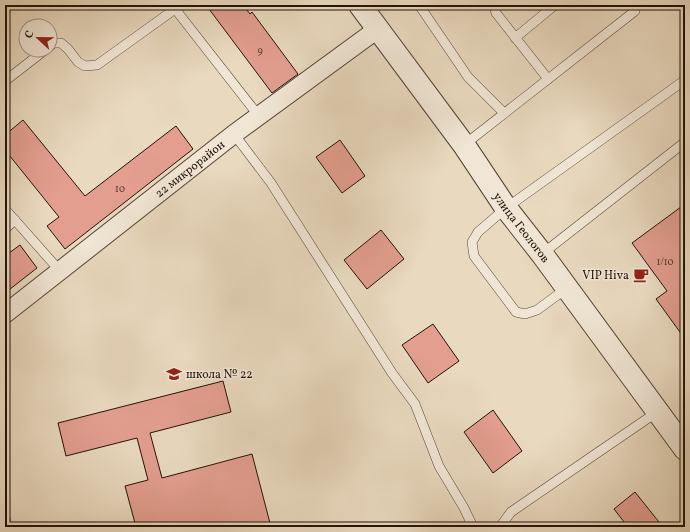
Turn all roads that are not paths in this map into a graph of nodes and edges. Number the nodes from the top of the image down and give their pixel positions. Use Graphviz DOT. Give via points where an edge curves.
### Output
graph roads {
  1 [pos="360,5"];
  2 [pos="420,5"];
  3 [pos="494,5"];
  4 [pos="555,5"];
  5 [pos="174,7"];
  6 [pos="635,11"];
  7 [pos="379,28"];
  8 [pos="515,38"];
  9 [pos="58,43"];
  10 [pos="35,58"];
  11 [pos="548,79"];
  12 [pos="685,80"];
  13 [pos="5,81"];
  14 [pos="504,113"];
  15 [pos="258,115"];
  16 [pos="234,134"];
  17 [pos="685,142"];
  18 [pos="464,145"];
  19 [pos="506,208"];
  20 [pos="5,209"];
  21 [pos="15,220"];
  22 [pos="5,229"];
  23 [pos="542,254"];
  24 [pos="60,271"];
  25 [pos="567,288"];
  26 [pos="5,314"];
  27 [pos="657,412"];
  28 [pos="681,435"];
  29 [pos="5,517"];
  30 [pos="7,527"];
  31 [pos="473,527"];
  32 [pos="500,527"];
  1 -- 7 [label="street, улица Геологов"];
  2 -- 14 [label="lane" via="468,76"];
  3 -- 8 [label="lane" via="496,13"];
  4 -- 8 [label="lane"];
  5 -- 9 [label="lane" via="97,65 85,66"];
  5 -- 15 [label="lane"];
  6 -- 11 [label="lane"];
  7 -- 15 [label="street, 22 микрорайон"];
  7 -- 18 [label="street, улица Геологов"];
  8 -- 11 [label="lane"];
  10 -- 13 [label="lane"];
  11 -- 14 [label="lane"];
  12 -- 19 [label="lane"];
  14 -- 18 [label="lane"];
  15 -- 16 [label="street, 22 микрорайон"];
  16 -- 24 [label="street, 22 микрорайон"];
  16 -- 31 [label="lane" via="271,184 392,373 415,404 439,466"];
  17 -- 23 [label="lane"];
  18 -- 19 [label="street, улица Геологов"];
  19 -- 23 [label="street, улица Геологов"];
  19 -- 25 [label="lane" via="478,232 472,242 474,256 516,312 525,314 537,310"];
  20 -- 21 [label="lane"];
  21 -- 22 [label="lane"];
  21 -- 24 [label="lane"];
  23 -- 25 [label="street, улица Геологов"];
  24 -- 26 [label="street, 22 микрорайон"];
  25 -- 27 [label="street, улица Геологов"];
  27 -- 28 [label="street, улица Геологов"];
  27 -- 32 [label="lane" via="511,512"];
  29 -- 30 [label="lane"];
}
